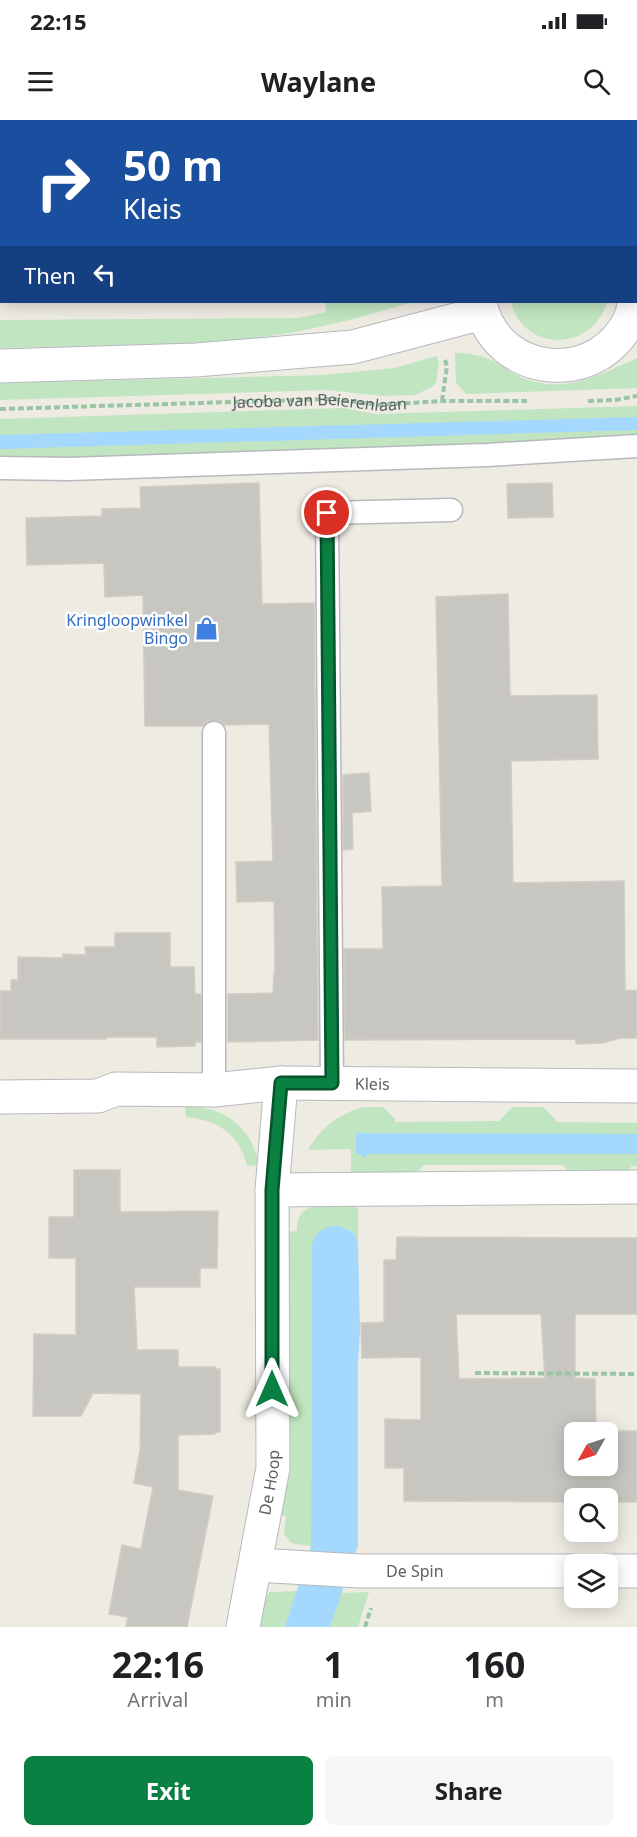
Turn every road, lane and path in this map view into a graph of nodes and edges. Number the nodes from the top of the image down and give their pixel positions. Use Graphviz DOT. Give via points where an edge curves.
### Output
graph roads {
  1 [pos="635,303"];
  2 [pos="481,307"];
  3 [pos="0,366"];
  4 [pos="637,396"];
  5 [pos="534,400"];
  6 [pos="580,400"];
  7 [pos="0,409"];
  8 [pos="637,446"];
  9 [pos="0,468"];
  10 [pos="451,510"];
  11 [pos="214,733"];
  12 [pos="281,1083"];
  13 [pos="332,1083"];
  14 [pos="637,1086"];
  15 [pos="214,1090"];
  16 [pos="0,1097"];
  17 [pos="637,1187"];
  18 [pos="272,1190"];
  19 [pos="475,1373"];
  20 [pos="637,1374"];
  21 [pos="256,1565"];
  22 [pos="564,1571"];
  23 [pos="618,1571"];
  24 [pos="637,1572"];
  25 [pos="243,1627"];
  1 -- 2 [label="street" via="626,328 606,351 579,364 549,366 520,358 497,339"];
  2 -- 3 [label="street" via="406,334 341,349 196,360"];
  4 -- 6 [label="path"];
  5 -- 7 [label="path, Jacoba van Beierenlaan" via="379,405 333,399"];
  8 -- 9 [label="lane" via="69,469"];
  10 -- 13 [label="lane" via="327,513"];
  11 -- 15 [label="lane"];
  12 -- 13 [label="street, Kleis"];
  12 -- 15 [label="street, Kleis"];
  12 -- 18 [label="street, De Hoop"];
  13 -- 14 [label="street, Kleis"];
  15 -- 16 [label="street, Kleis" via="116,1089 98,1096"];
  17 -- 18 [label="street"];
  18 -- 21 [label="street, De Hoop" via="273,1468"];
  19 -- 20 [label="path"];
  21 -- 22 [label="street, De Spin" via="360,1571"];
  21 -- 25 [label="street, De Hoop"];
  23 -- 24 [label="street"];
}
